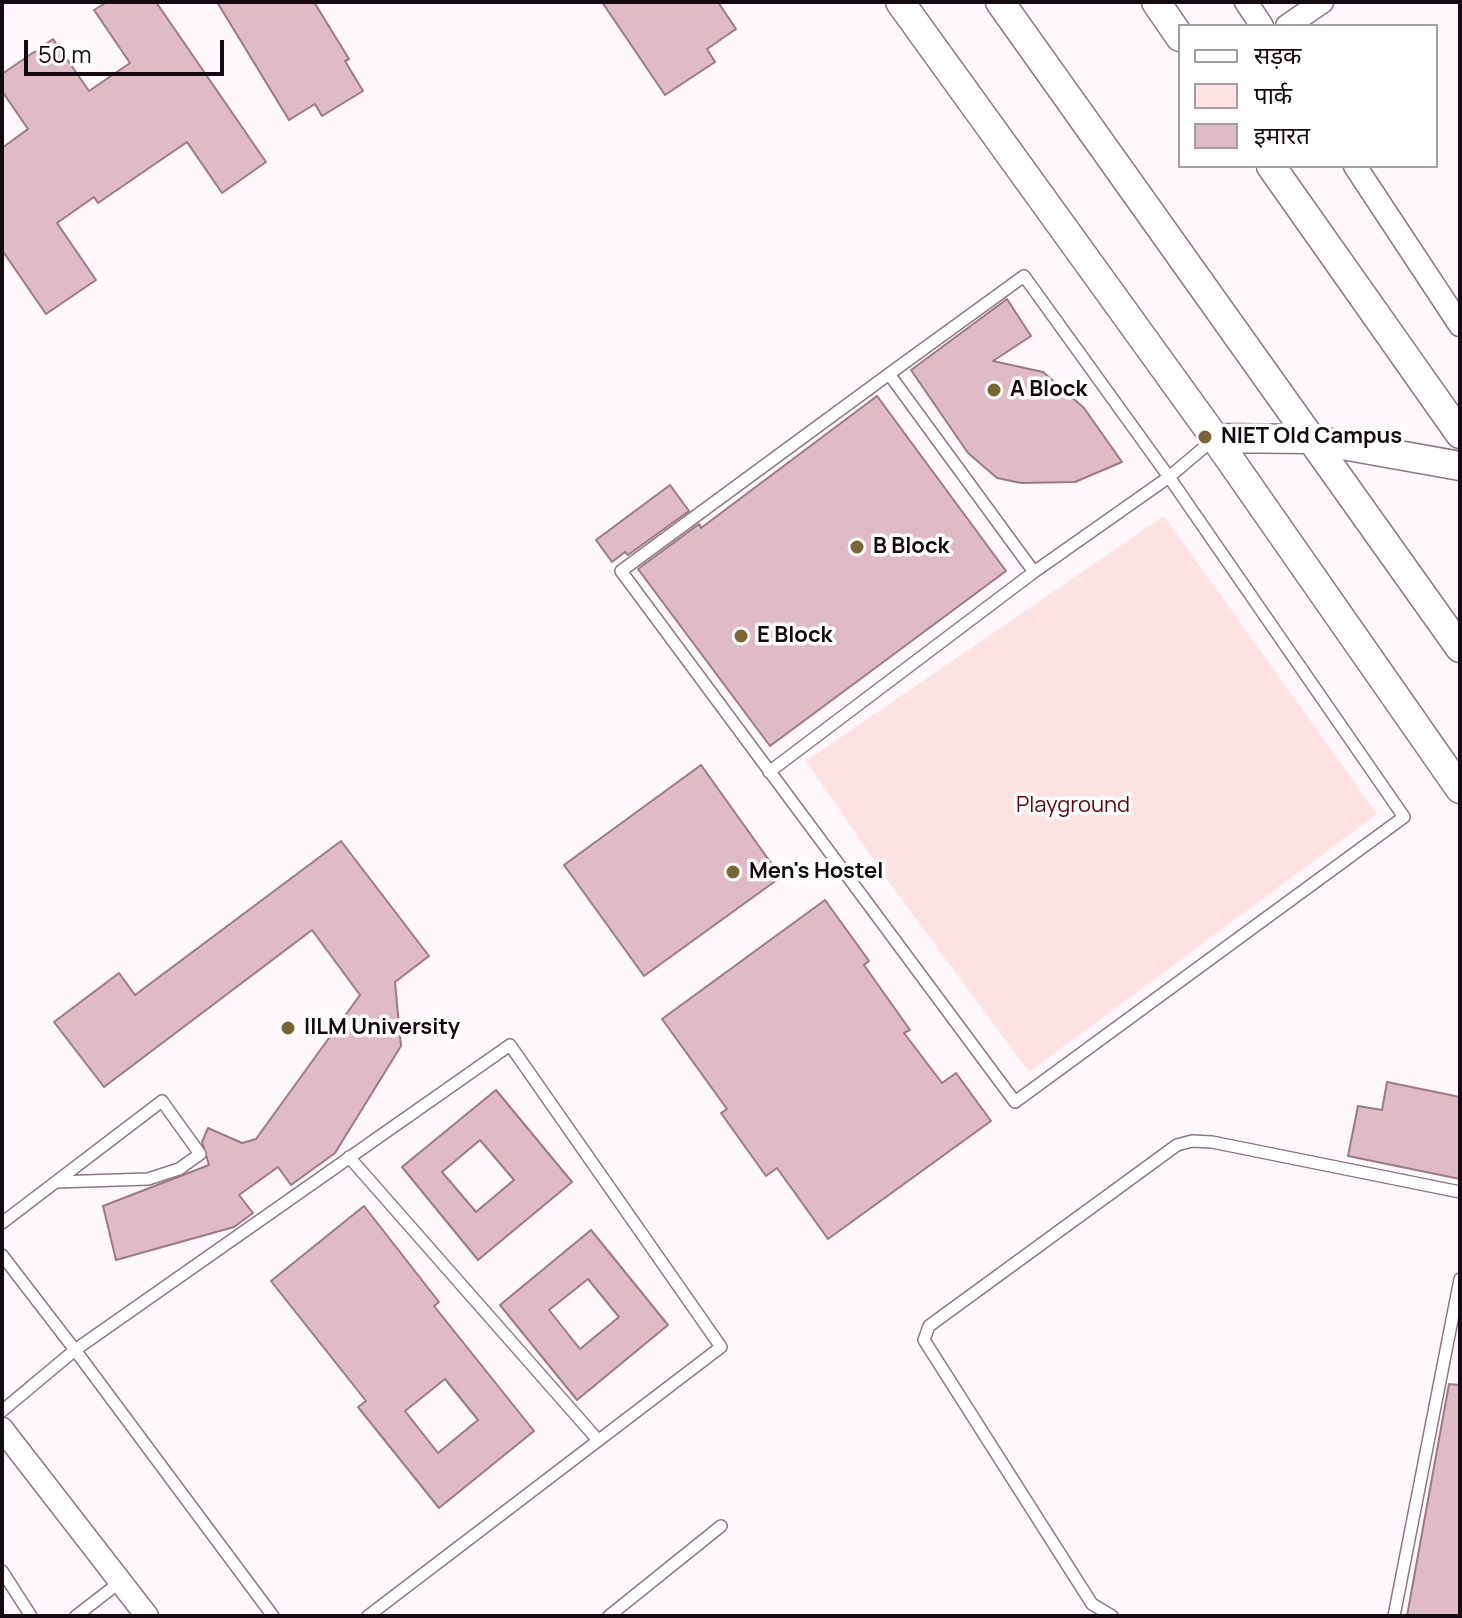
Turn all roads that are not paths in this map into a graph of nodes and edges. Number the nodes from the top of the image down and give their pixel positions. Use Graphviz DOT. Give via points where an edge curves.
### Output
graph roads {
  1 [pos="900,2"];
  2 [pos="1000,2"];
  3 [pos="1156,2"];
  4 [pos="1246,2"];
  5 [pos="1322,2"];
  6 [pos="1261,24"];
  7 [pos="1290,24"];
  8 [pos="1178,34"];
  9 [pos="1272,168"];
  10 [pos="1356,168"];
  11 [pos="1460,325"];
  12 [pos="889,374"];
  13 [pos="1460,434"];
  14 [pos="1215,438"];
  15 [pos="1309,439"];
  16 [pos="1460,466"];
  17 [pos="1169,477"];
  18 [pos="1034,572"];
  19 [pos="1460,648"];
  20 [pos="769,772"];
  21 [pos="1460,789"];
  22 [pos="349,1157"];
  23 [pos="56,1182"];
  24 [pos="1460,1192"];
  25 [pos="2,1223"];
  26 [pos="2,1255"];
  27 [pos="1460,1279"];
  28 [pos="75,1350"];
  29 [pos="2,1411"];
  30 [pos="2,1429"];
  31 [pos="597,1439"];
  32 [pos="721,1526"];
  33 [pos="2,1571"];
  34 [pos="120,1582"];
  35 [pos="31,1616"];
  36 [pos="76,1616"];
  37 [pos="147,1616"];
  38 [pos="273,1616"];
  39 [pos="368,1616"];
  40 [pos="609,1616"];
  41 [pos="1112,1616"];
  42 [pos="1394,1616"];
  1 -- 14 [label="street"];
  2 -- 15 [label="street"];
  3 -- 8 [label="street"];
  4 -- 6 [label="street"];
  5 -- 7 [label="street"];
  9 -- 13 [label="street"];
  10 -- 11 [label="street"];
  12 -- 17 [label="lane" via="1024,276"];
  12 -- 18 [label="lane"];
  12 -- 20 [label="lane" via="621,571"];
  14 -- 15 [label="street"];
  14 -- 17 [label="lane"];
  14 -- 21 [label="street"];
  15 -- 16 [label="street"];
  15 -- 19 [label="street"];
  17 -- 18 [label="lane"];
  17 -- 20 [label="lane" via="1404,817 1015,1102"];
  18 -- 20 [label="lane"];
  22 -- 28 [label="lane"];
  22 -- 31 [label="lane"];
  22 -- 31 [label="lane" via="510,1045 721,1347"];
  23 -- 23 [label="lane" via="162,1101 200,1154 179,1169 148,1179"];
  23 -- 25 [label="lane"];
  24 -- 41 [label="lane" via="1192,1141 1177,1145 929,1326 924,1340 1092,1604"];
  26 -- 28 [label="lane"];
  27 -- 42 [label="lane"];
  28 -- 29 [label="lane"];
  28 -- 38 [label="lane"];
  30 -- 34 [label="street"];
  31 -- 39 [label="lane"];
  32 -- 40 [label="lane"];
  33 -- 35 [label="lane"];
  34 -- 36 [label="lane"];
  34 -- 37 [label="street"];
}
